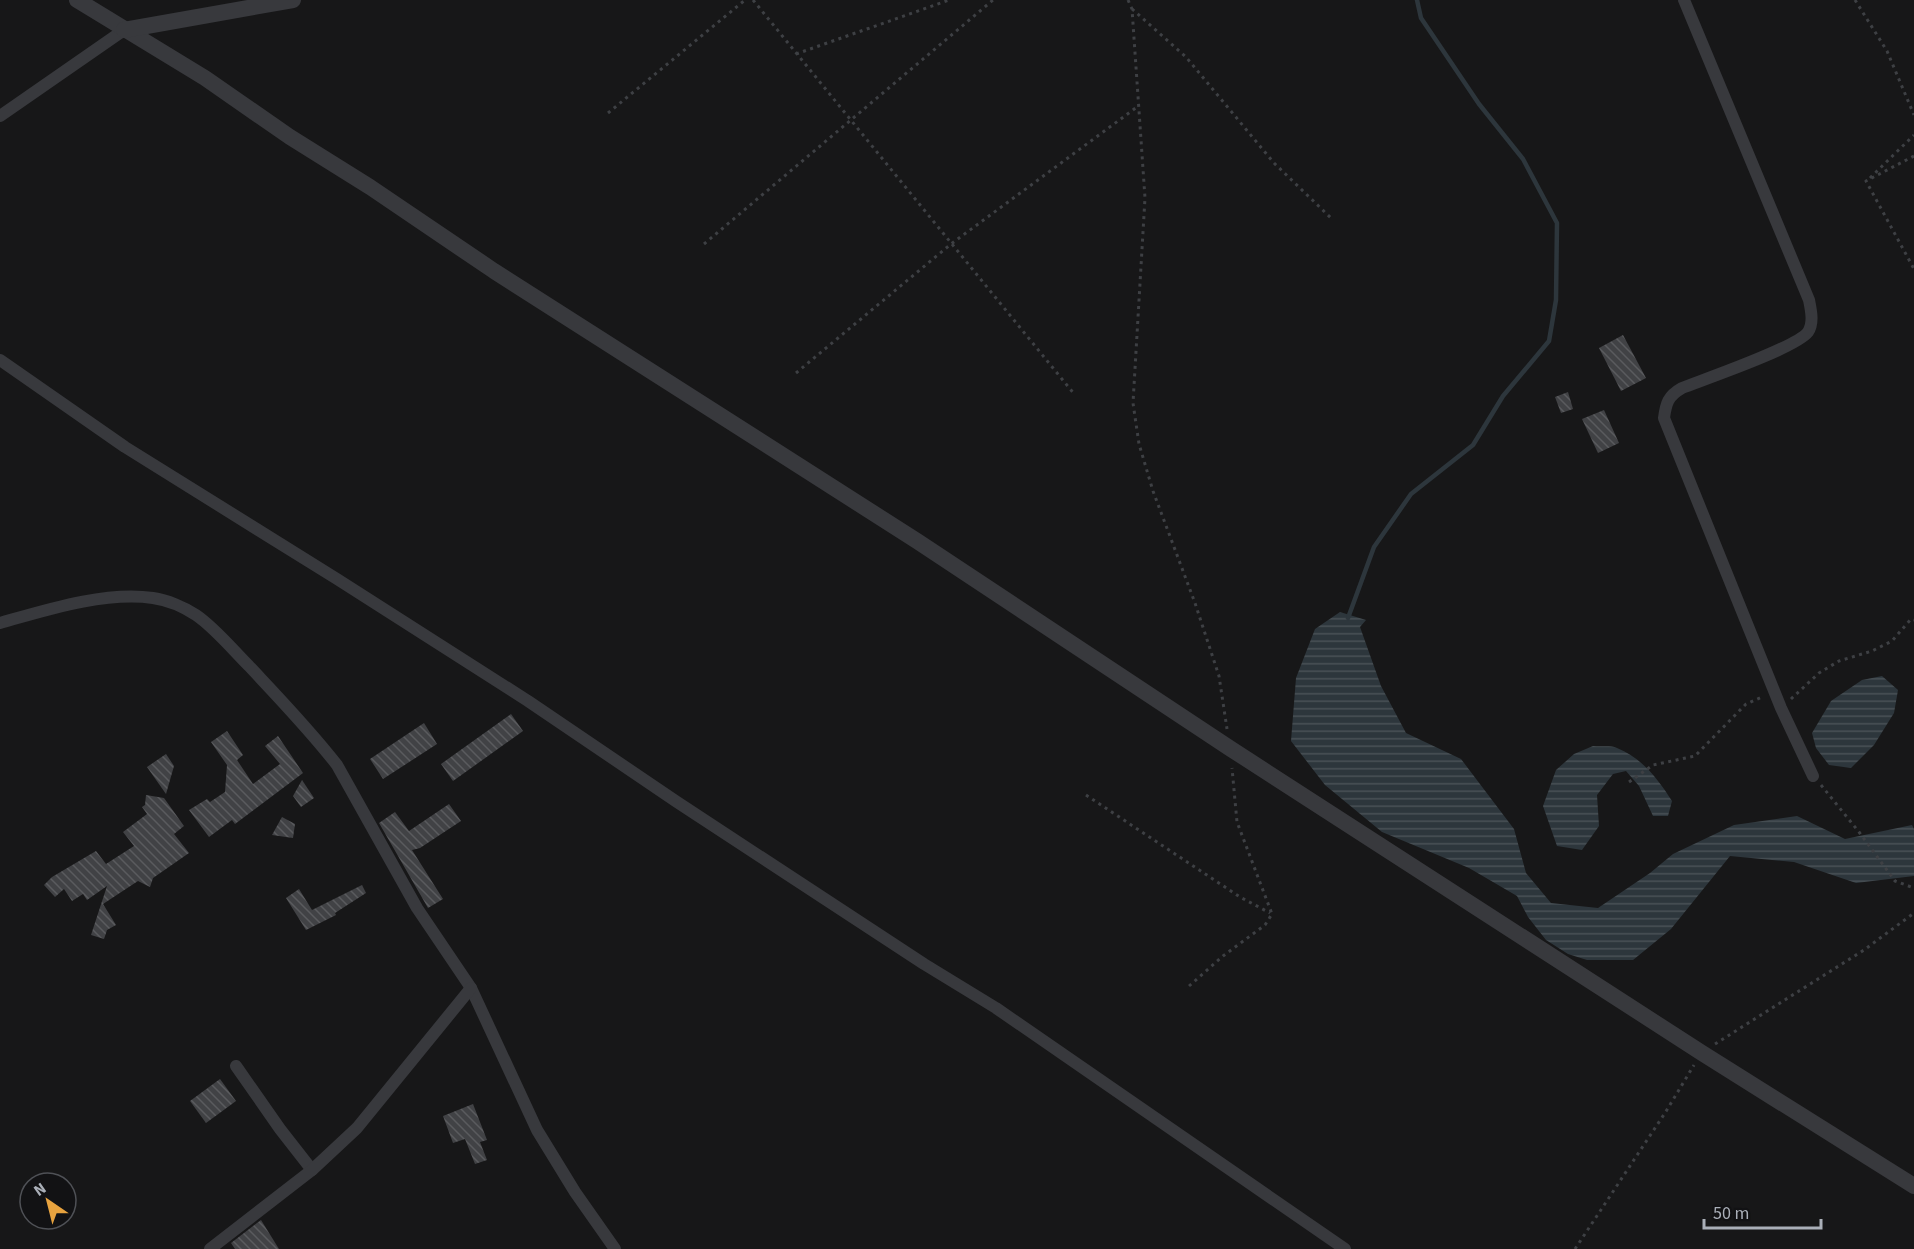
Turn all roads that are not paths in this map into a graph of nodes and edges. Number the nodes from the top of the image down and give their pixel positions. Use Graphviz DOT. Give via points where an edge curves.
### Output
graph roads {
  1 [pos="77,0"];
  2 [pos="293,0"];
  3 [pos="1684,0"];
  4 [pos="124,30"];
  5 [pos="0,116"];
  6 [pos="0,360"];
  7 [pos="0,623"];
  8 [pos="1813,776"];
  9 [pos="471,988"];
  10 [pos="236,1066"];
  11 [pos="312,1170"];
  12 [pos="1914,1186"];
  13 [pos="210,1249"];
  14 [pos="615,1249"];
  15 [pos="1345,1249"];
  1 -- 4 [label="street"];
  2 -- 4 [label="street"];
  3 -- 8 [label="street" via="1809,300 1812,317 1808,331 1792,344 1672,393 1664,418 1781,708"];
  4 -- 5 [label="street"];
  4 -- 12 [label="street" via="205,78 494,271 917,541 1230,749"];
  6 -- 15 [label="street" via="125,447 528,701 996,1008"];
  7 -- 9 [label="street" via="117,597 153,598 196,615 271,689 337,765 417,908"];
  9 -- 11 [label="street" via="378,1105"];
  9 -- 14 [label="street" via="537,1130"];
  10 -- 11 [label="street"];
  11 -- 13 [label="street"];
}
